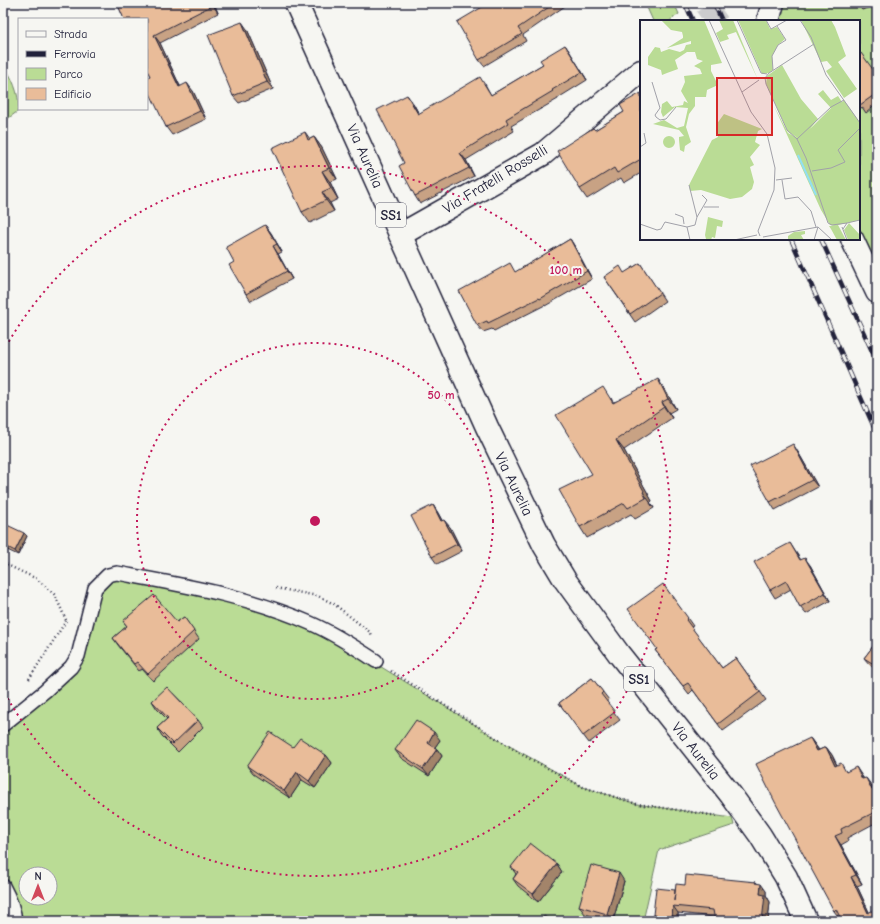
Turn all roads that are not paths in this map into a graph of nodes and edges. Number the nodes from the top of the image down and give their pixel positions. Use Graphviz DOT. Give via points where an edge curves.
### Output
graph roads {
  1 [pos="296,3"];
  2 [pos="773,3"];
  3 [pos="768,20"];
  4 [pos="640,72"];
  5 [pos="400,235"];
  6 [pos="852,240"];
  7 [pos="877,292"];
  8 [pos="376,661"];
  9 [pos="3,725"];
  10 [pos="3,886"];
  11 [pos="15,921"];
  12 [pos="806,921"];
  1 -- 5 [label="main road, Via Aurelia / SS1"];
  2 -- 3 [label="main road"];
  4 -- 5 [label="main road, Via Fratelli Rosselli" via="543,154"];
  5 -- 12 [label="main road, Via Aurelia / SS1" via="544,545 565,580 619,654 746,816 786,877"];
  6 -- 7 [label="main road"];
  8 -- 9 [label="lane" via="326,631 294,616 222,593 117,573 108,576 95,588 78,656 71,667"];
  10 -- 11 [label="lane"];
}
